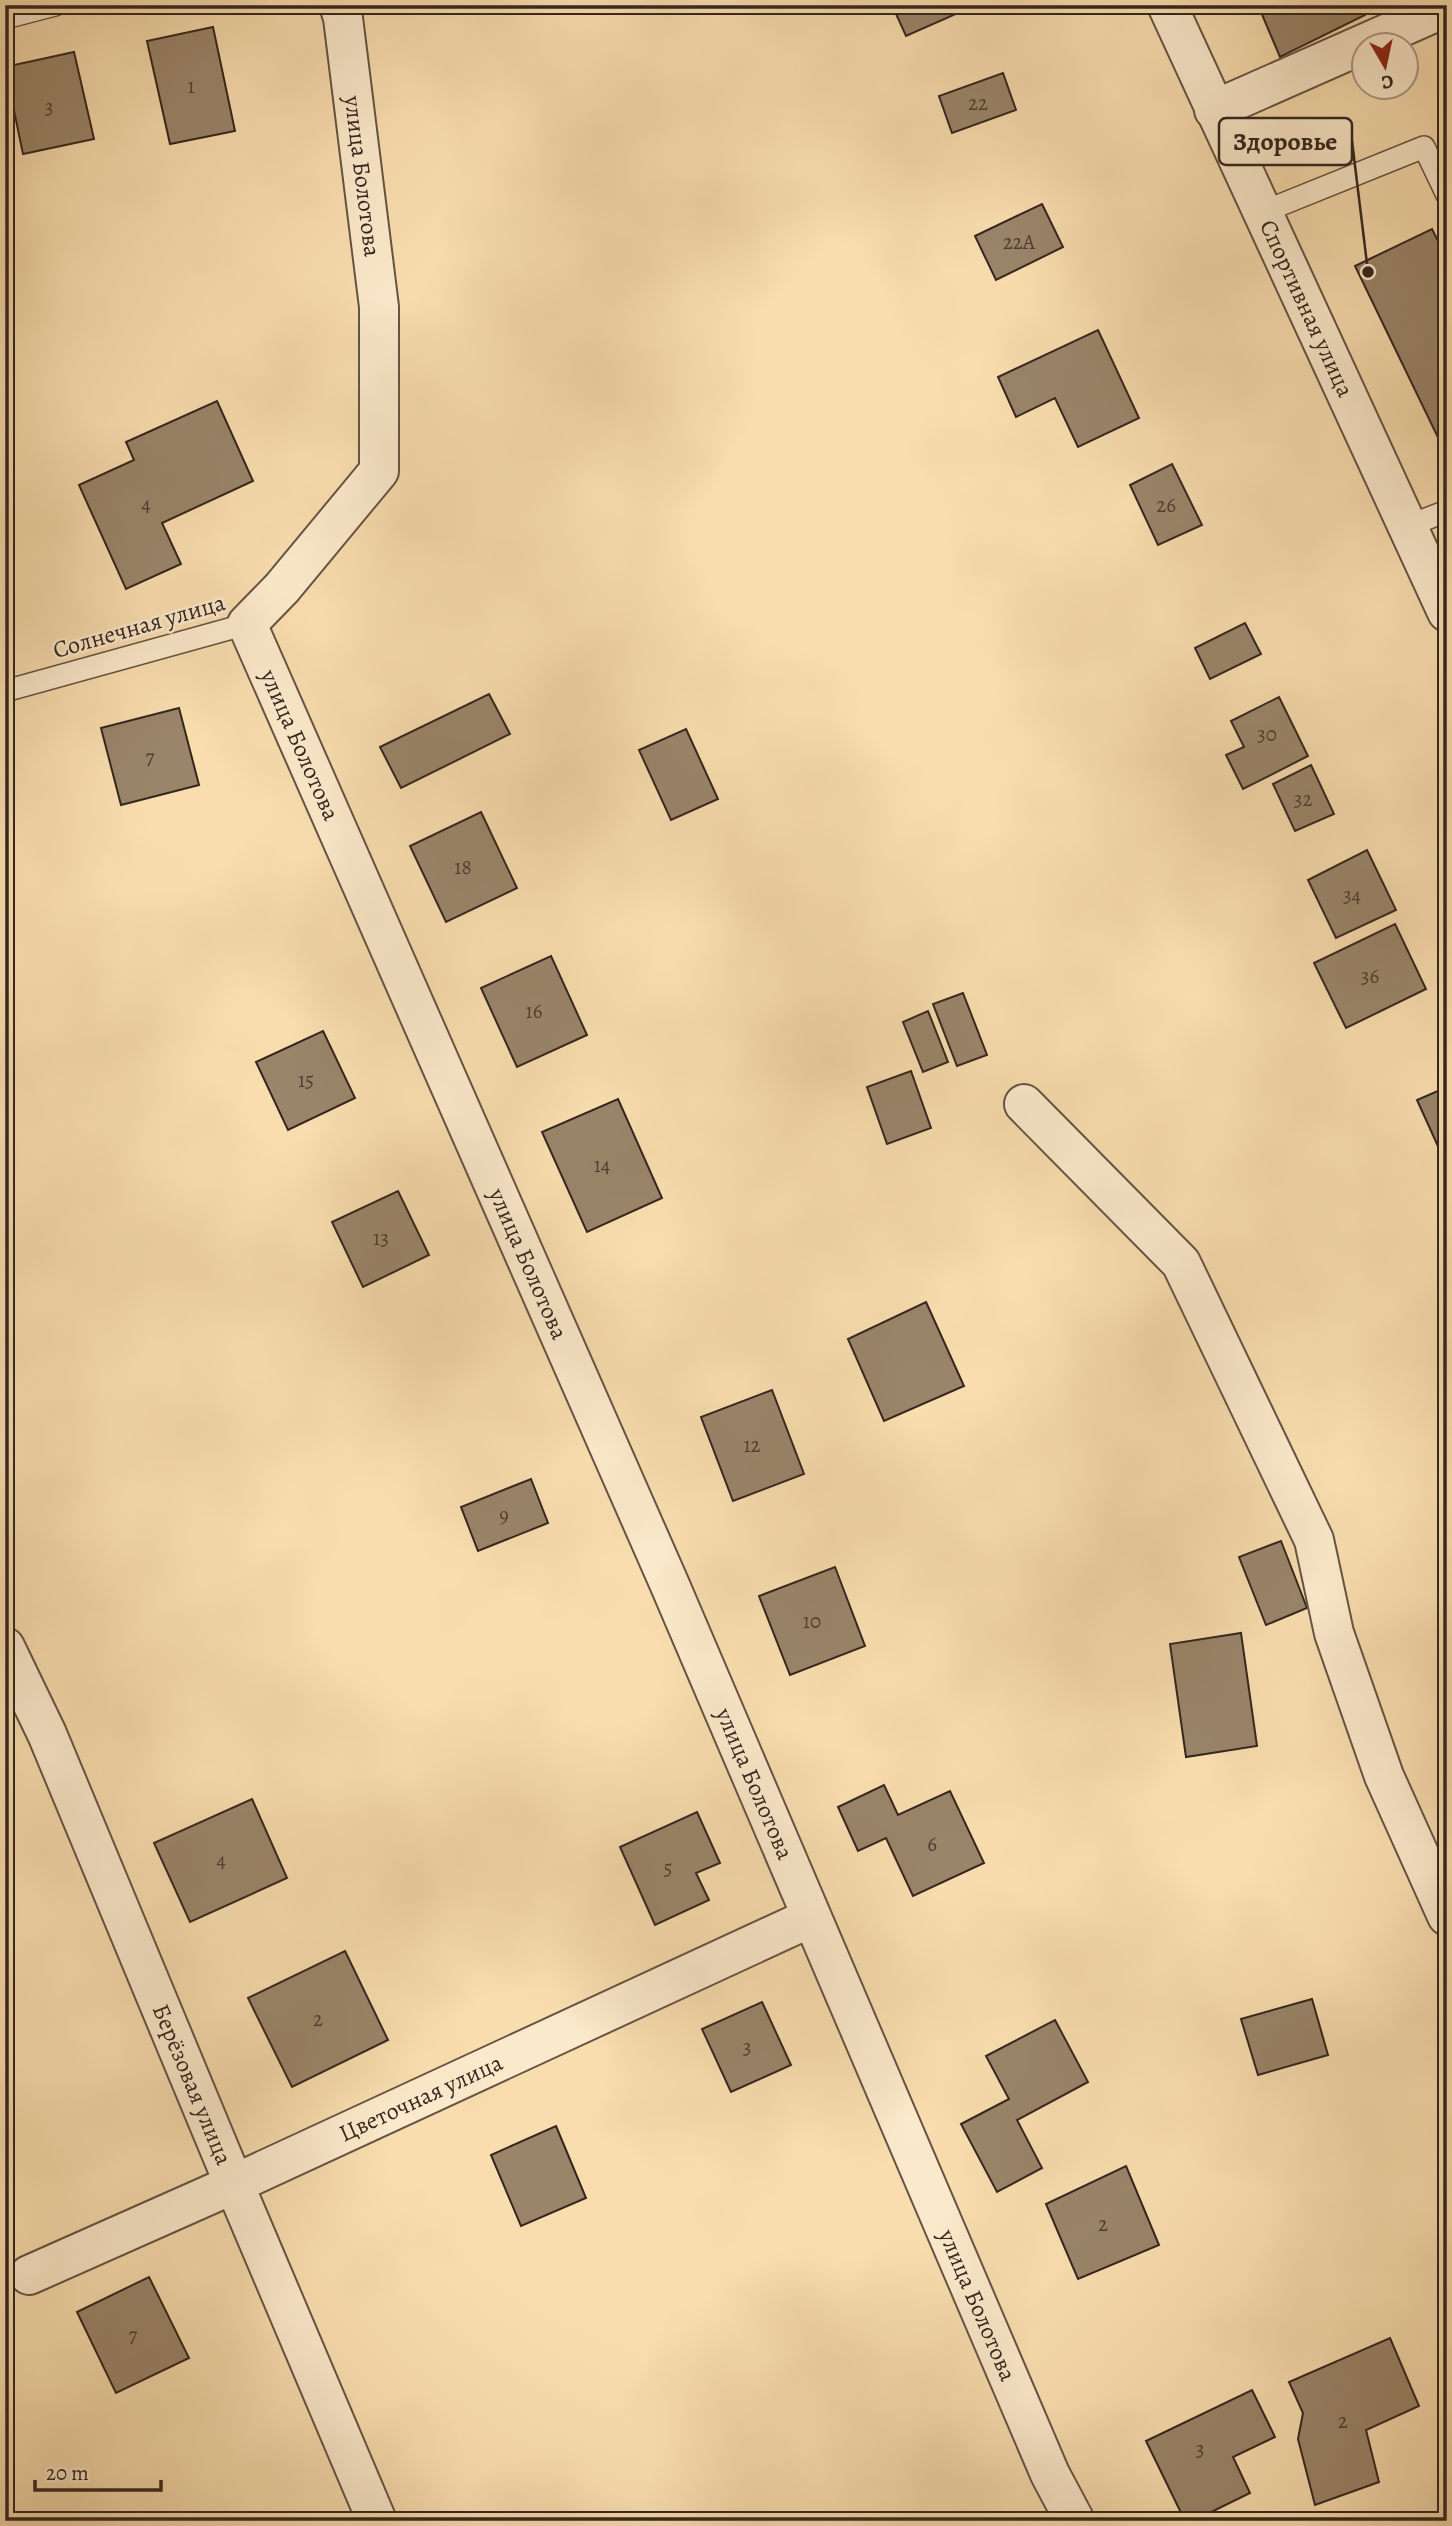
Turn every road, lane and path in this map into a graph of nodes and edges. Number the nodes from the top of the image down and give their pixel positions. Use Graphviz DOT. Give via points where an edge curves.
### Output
graph roads {
  1 [pos="55,5"];
  2 [pos="339,5"];
  3 [pos="1167,5"];
  4 [pos="1447,7"];
  5 [pos="5,18"];
  6 [pos="1214,110"];
  7 [pos="1447,195"];
  8 [pos="1264,212"];
  9 [pos="1447,511"];
  10 [pos="1408,526"];
  11 [pos="1445,606"];
  12 [pos="247,624"];
  13 [pos="5,691"];
  14 [pos="1024,1104"];
  15 [pos="5,1647"];
  16 [pos="1447,1916"];
  17 [pos="810,1918"];
  18 [pos="234,2184"];
  19 [pos="29,2274"];
  20 [pos="377,2521"];
  21 [pos="1075,2521"];
  1 -- 5 [label="lane"];
  2 -- 12 [label="street, улица Болотова" via="379,307 379,471"];
  3 -- 6 [label="street, Спортивная улица"];
  4 -- 6 [label="street"];
  6 -- 8 [label="street, Спортивная улица"];
  7 -- 8 [label="lane" via="1423,147"];
  8 -- 10 [label="street, Спортивная улица"];
  9 -- 10 [label="lane"];
  10 -- 11 [label="street, Спортивная улица"];
  12 -- 13 [label="lane, Солнечная улица"];
  12 -- 17 [label="street, улица Болотова" via="669,1583"];
  14 -- 16 [label="street" via="1181,1263 1314,1540 1334,1633 1384,1776"];
  15 -- 18 [label="street, Берёзовая улица" via="47,1734"];
  17 -- 18 [label="street, Цветочная улица"];
  17 -- 21 [label="street, улица Болотова" via="1050,2474"];
  18 -- 19 [label="street, Цветочная улица"];
  18 -- 20 [label="street, Берёзовая улица"];
}
